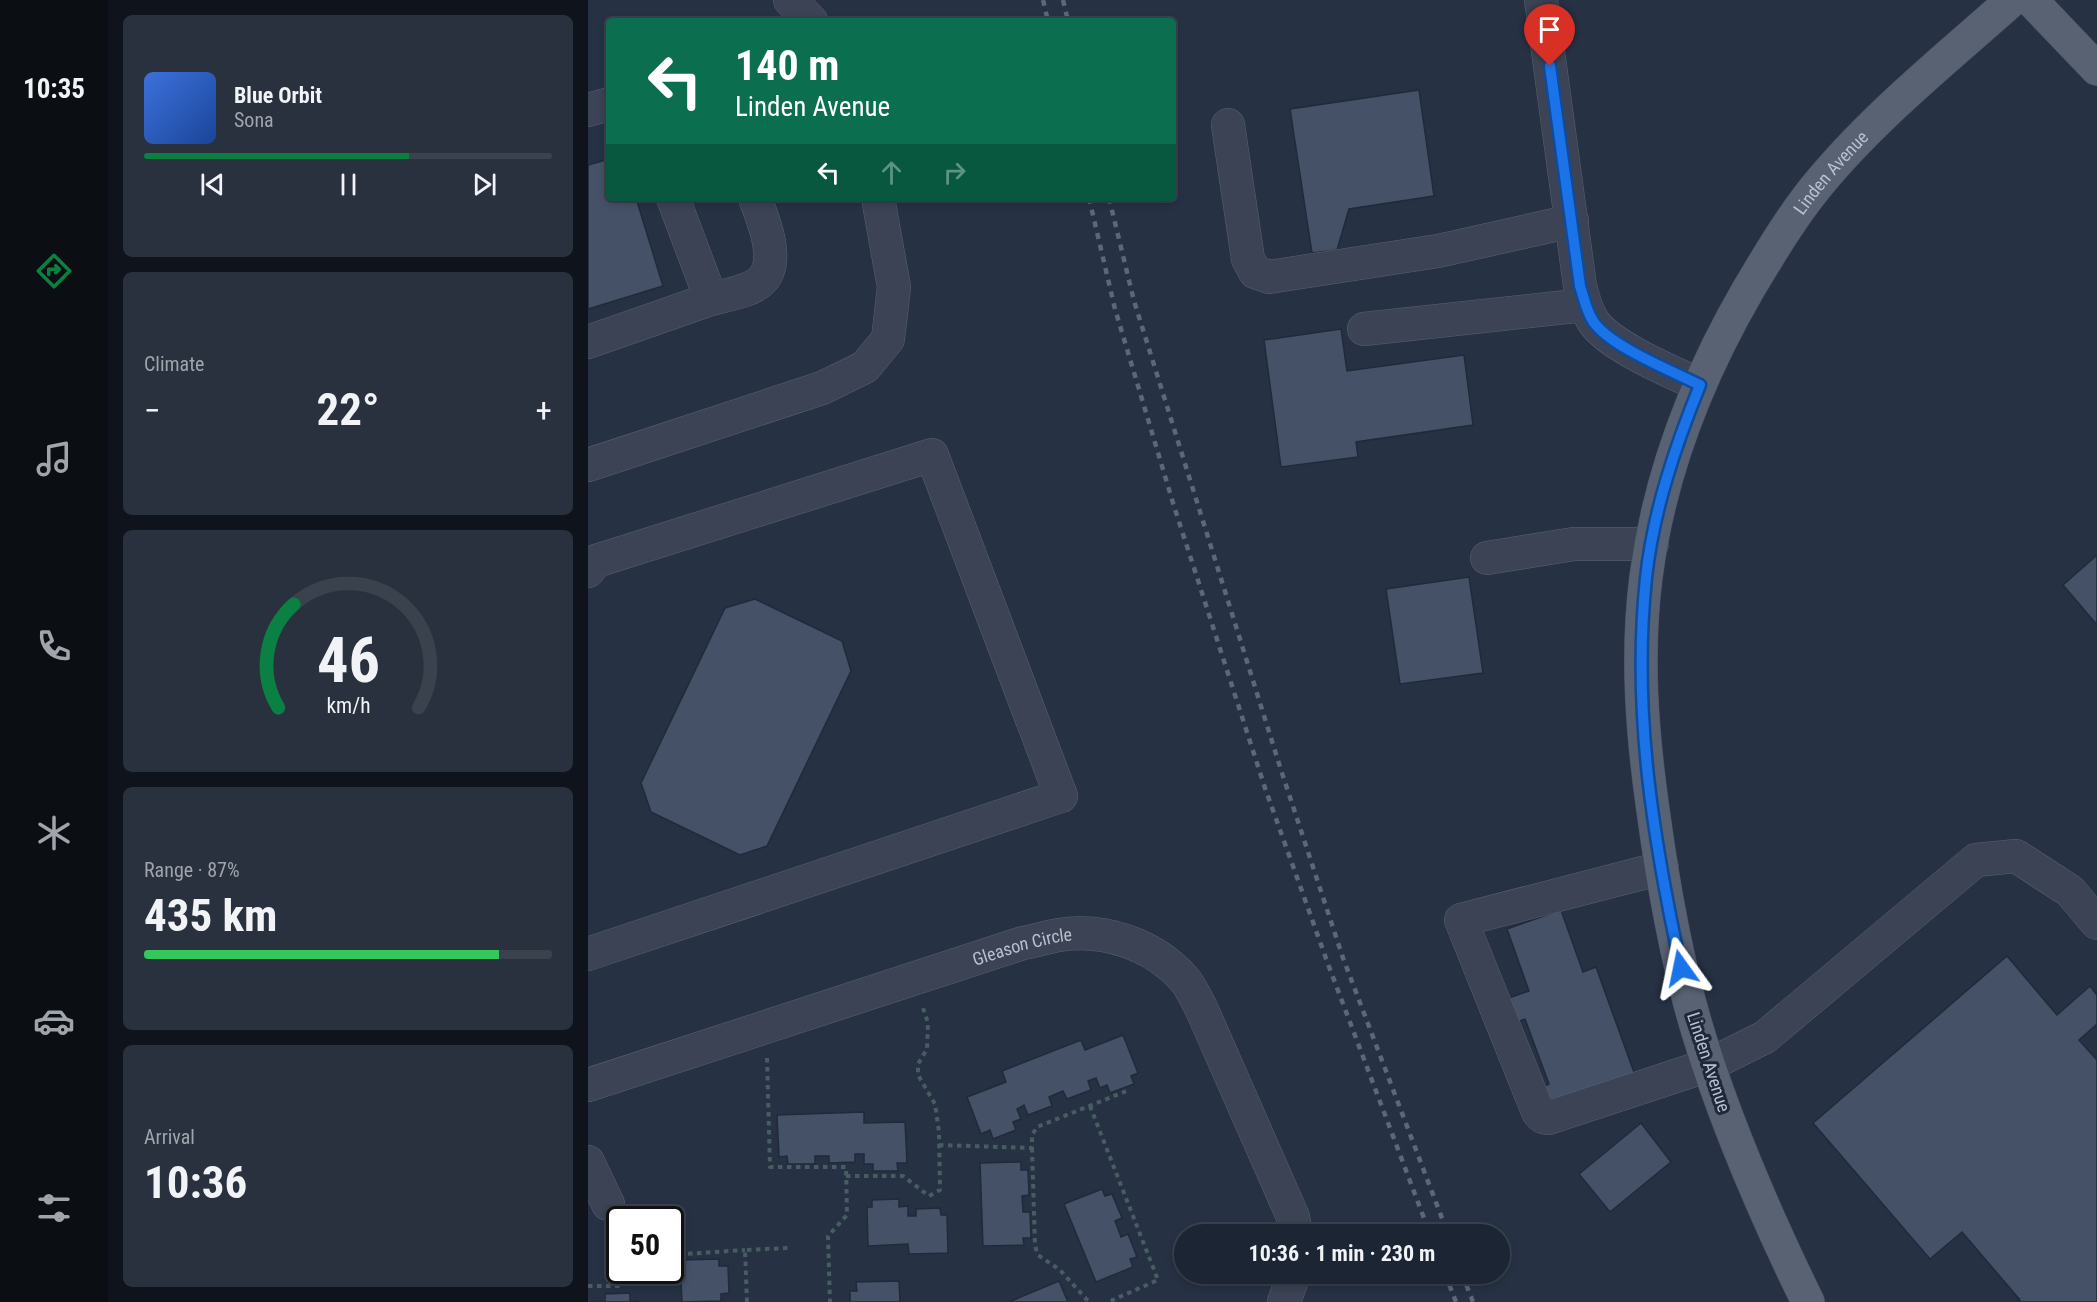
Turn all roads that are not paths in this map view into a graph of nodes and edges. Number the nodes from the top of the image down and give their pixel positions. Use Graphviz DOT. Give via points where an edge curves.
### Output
graph roads {
  1 [pos="790,0"];
  2 [pos="1541,0"];
  3 [pos="2012,0"];
  4 [pos="2031,0"];
  5 [pos="808,18"];
  6 [pos="2097,69"];
  7 [pos="606,105"];
  8 [pos="588,110"];
  9 [pos="1228,125"];
  10 [pos="674,201"];
  11 [pos="756,201"];
  12 [pos="879,201"];
  13 [pos="1572,221"];
  14 [pos="711,299"];
  15 [pos="1585,305"];
  16 [pos="1364,329"];
  17 [pos="588,342"];
  18 [pos="1700,385"];
  19 [pos="588,465"];
  20 [pos="1652,544"];
  21 [pos="1487,558"];
  22 [pos="588,571"];
  23 [pos="1662,868"];
  24 [pos="2097,922"];
  25 [pos="588,954"];
  26 [pos="1708,1065"];
  27 [pos="588,1085"];
  28 [pos="588,1162"];
  29 [pos="608,1204"];
  30 [pos="1294,1224"];
  31 [pos="1290,1284"];
  32 [pos="1284,1302"];
  33 [pos="1808,1302"];
  1 -- 5 [label="street"];
  2 -- 13 [label="street"];
  3 -- 18 [label="main road, Linden Avenue" via="1850,148 1816,187 1762,267"];
  4 -- 6 [label="main road"];
  7 -- 8 [label="street"];
  9 -- 13 [label="street" via="1248,259 1255,272 1269,278 1438,252"];
  10 -- 14 [label="street"];
  11 -- 14 [label="street" via="768,233 769,268 761,281 749,288"];
  12 -- 19 [label="street" via="894,286 888,339 866,367 822,388"];
  13 -- 15 [label="street"];
  14 -- 17 [label="street"];
  15 -- 16 [label="street"];
  15 -- 18 [label="street" via="1594,323 1625,348"];
  18 -- 20 [label="main road, Linden Avenue" via="1672,462"];
  20 -- 21 [label="street" via="1574,544"];
  20 -- 23 [label="main road, Linden Avenue" via="1642,622 1641,695 1646,762"];
  22 -- 25 [label="street" via="596,561 932,455 1061,796"];
  23 -- 26 [label="main road, Linden Avenue" via="1681,968"];
  23 -- 26 [label="street" via="1461,920 1543,1117"];
  24 -- 26 [label="street" via="2070,891 2016,856 1976,860 1765,1036"];
  26 -- 33 [label="main road, Linden Avenue" via="1743,1161"];
  27 -- 30 [label="street, Gleason Circle" via="1023,944 1060,935 1098,934 1131,942 1160,957 1185,980 1202,1010"];
  28 -- 29 [label="street"];
  31 -- 32 [label="street"];
}
